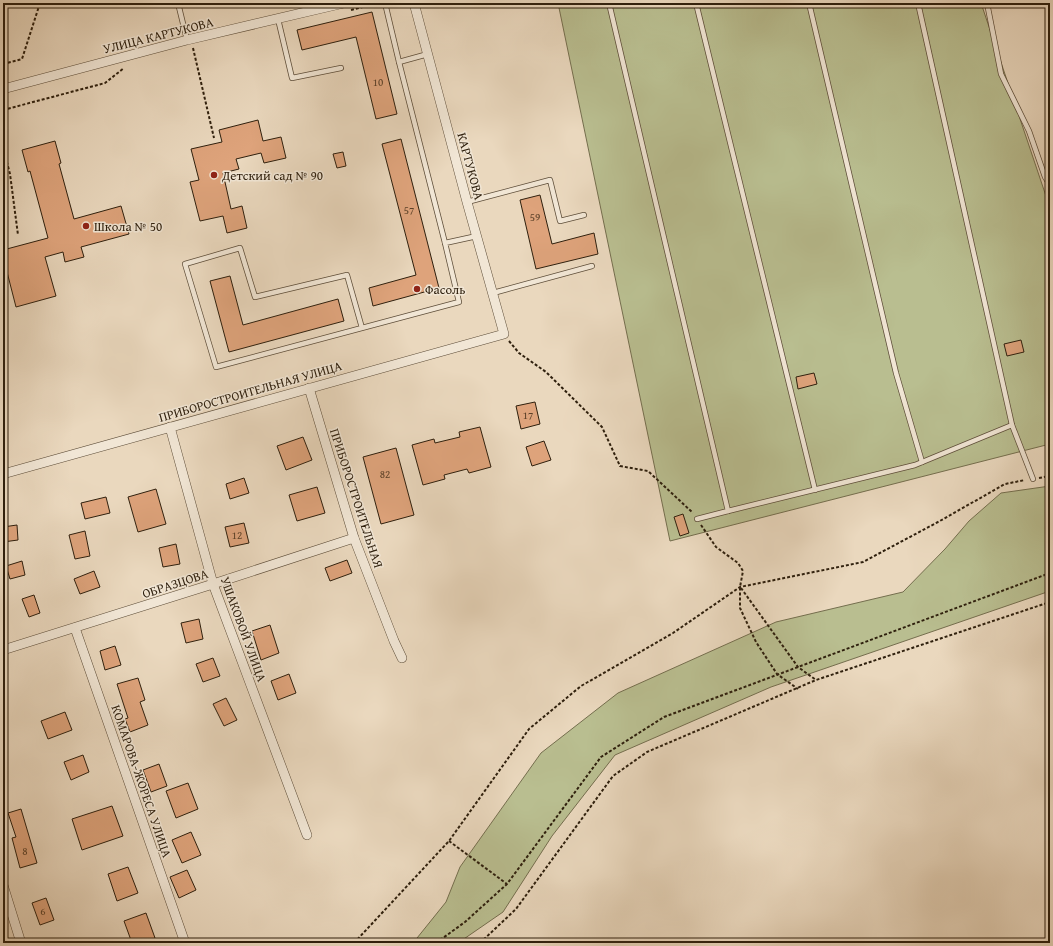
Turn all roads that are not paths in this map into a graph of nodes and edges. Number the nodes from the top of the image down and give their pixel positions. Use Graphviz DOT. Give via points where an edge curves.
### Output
graph roads {
  1 [pos="178,3"];
  2 [pos="384,3"];
  3 [pos="414,3"];
  4 [pos="609,3"];
  5 [pos="696,3"];
  6 [pos="809,3"];
  7 [pos="918,3"];
  8 [pos="987,3"];
  9 [pos="346,7"];
  10 [pos="278,19"];
  11 [pos="189,40"];
  12 [pos="428,54"];
  13 [pos="399,62"];
  14 [pos="341,68"];
  15 [pos="3,90"];
  16 [pos="1050,185"];
  17 [pos="467,202"];
  18 [pos="584,215"];
  19 [pos="476,236"];
  20 [pos="445,243"];
  21 [pos="592,266"];
  22 [pos="493,293"];
  23 [pos="362,328"];
  24 [pos="504,334"];
  25 [pos="309,388"];
  26 [pos="1012,425"];
  27 [pos="170,427"];
  28 [pos="922,462"];
  29 [pos="3,474"];
  30 [pos="1033,479"];
  31 [pos="815,490"];
  32 [pos="728,511"];
  33 [pos="697,519"];
  34 [pos="354,538"];
  35 [pos="213,584"];
  36 [pos="75,628"];
  37 [pos="3,650"];
  38 [pos="402,658"];
  39 [pos="308,835"];
  40 [pos="3,886"];
  41 [pos="21,943"];
  42 [pos="185,943"];
  1 -- 11 [label="lane"];
  2 -- 13 [label="lane"];
  3 -- 12 [label="street, КАРТУКОВА"];
  4 -- 32 [label="lane"];
  5 -- 31 [label="lane"];
  6 -- 28 [label="lane" via="896,372"];
  7 -- 26 [label="lane"];
  8 -- 16 [label="lane" via="1001,74 1029,131"];
  9 -- 10 [label="street, УЛИЦА КАРТУКОВА"];
  10 -- 11 [label="street, УЛИЦА КАРТУКОВА"];
  10 -- 14 [label="lane" via="292,78"];
  11 -- 15 [label="street, УЛИЦА КАРТУКОВА"];
  12 -- 13 [label="lane"];
  12 -- 17 [label="street, КАРТУКОВА"];
  13 -- 20 [label="lane"];
  17 -- 18 [label="lane" via="550,180 560,221"];
  17 -- 19 [label="street, КАРТУКОВА"];
  19 -- 20 [label="lane"];
  19 -- 22 [label="street, КАРТУКОВА"];
  20 -- 23 [label="lane" via="459,302"];
  21 -- 22 [label="lane"];
  22 -- 24 [label="street, КАРТУКОВА"];
  23 -- 23 [label="lane" via="347,275 255,297 240,248 186,264 216,367"];
  24 -- 25 [label="street, ПРИБОРОСТРОИТЕЛЬНАЯ УЛИЦА"];
  25 -- 27 [label="street, ПРИБОРОСТРОИТЕЛЬНАЯ УЛИЦА"];
  25 -- 34 [label="street, ПРИБОРОСТРОИТЕЛЬНАЯ"];
  26 -- 28 [label="lane"];
  26 -- 30 [label="lane"];
  27 -- 29 [label="street, ПРИБОРОСТРОИТЕЛЬНАЯ УЛИЦА"];
  27 -- 35 [label="street, УШАКОВОЙ УЛИЦА"];
  28 -- 31 [label="lane"];
  31 -- 32 [label="lane"];
  32 -- 33 [label="lane"];
  34 -- 35 [label="street, ОБРАЗЦОВА"];
  34 -- 38 [label="street, ПРИБОРОСТРОИТЕЛЬНАЯ"];
  35 -- 36 [label="street, ОБРАЗЦОВА"];
  35 -- 39 [label="street, УШАКОВОЙ УЛИЦА"];
  36 -- 37 [label="street, ОБРАЗЦОВА"];
  36 -- 42 [label="street, КОМАРОВА-ЖОРЕСА УЛИЦА"];
  40 -- 41 [label="street"];
}
